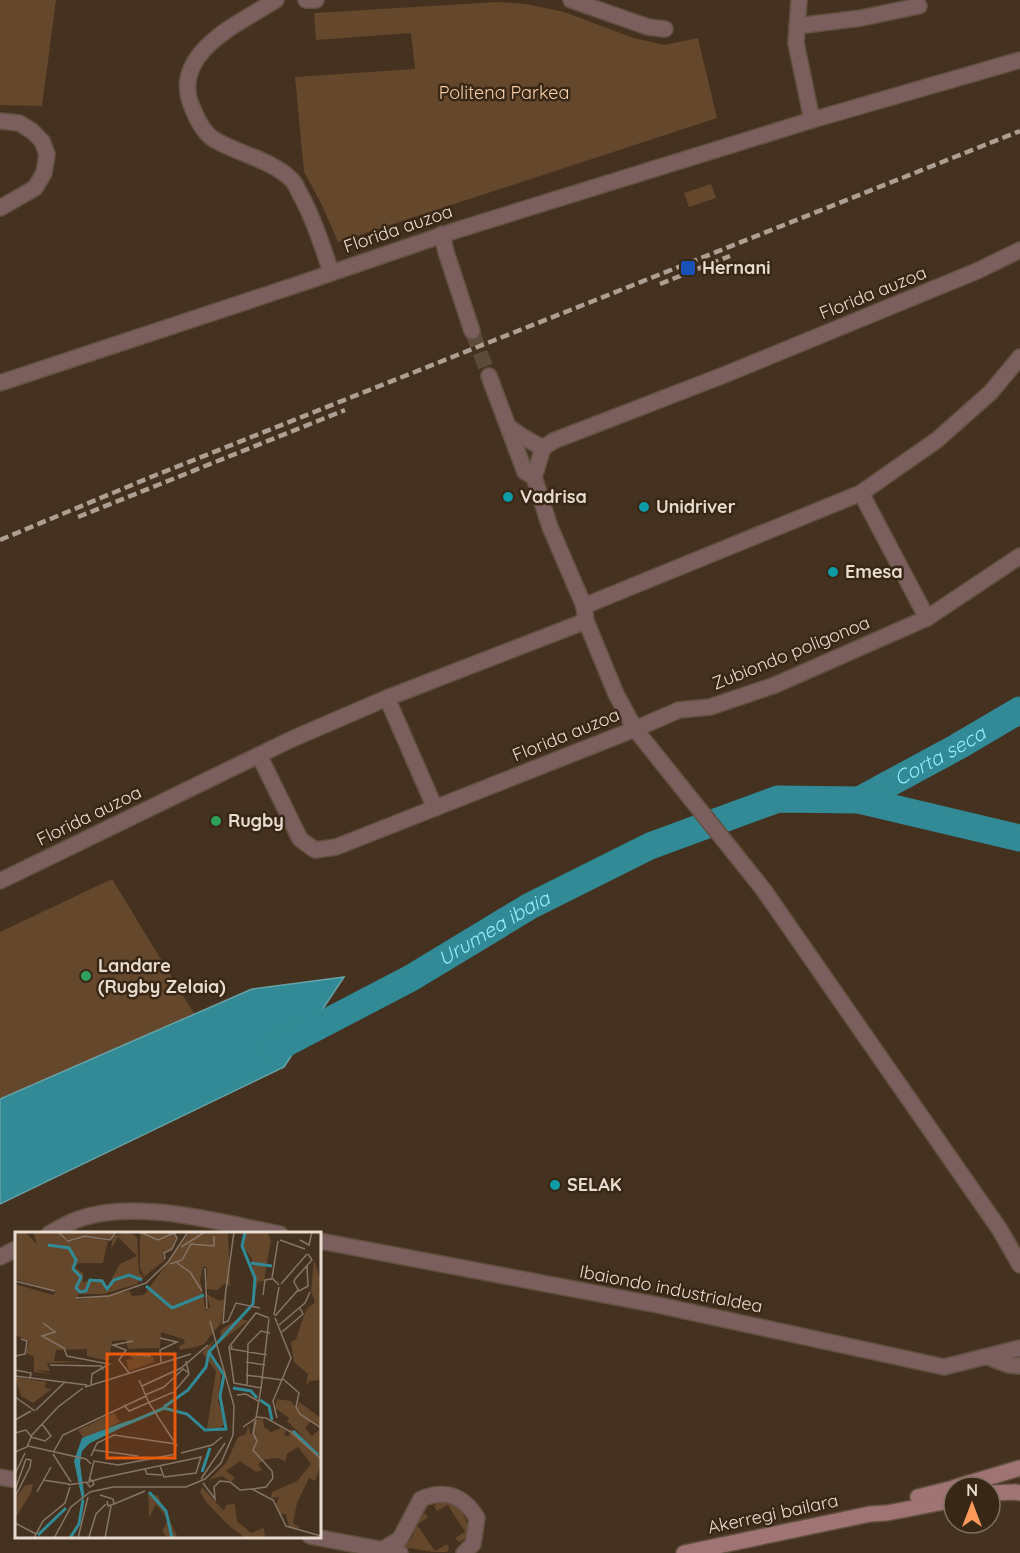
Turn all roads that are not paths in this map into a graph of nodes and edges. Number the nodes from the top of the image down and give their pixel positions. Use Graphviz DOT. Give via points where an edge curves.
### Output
graph roads {
  1 [pos="276,0"];
  2 [pos="306,0"];
  3 [pos="316,0"];
  4 [pos="571,0"];
  5 [pos="799,0"];
  6 [pos="919,6"];
  7 [pos="797,26"];
  8 [pos="665,29"];
  9 [pos="1020,60"];
  10 [pos="812,120"];
  11 [pos="0,121"];
  12 [pos="0,208"];
  13 [pos="442,234"];
  14 [pos="1020,250"];
  15 [pos="331,272"];
  16 [pos="472,331"];
  17 [pos="1020,357"];
  18 [pos="489,376"];
  19 [pos="0,383"];
  20 [pos="510,428"];
  21 [pos="543,448"];
  22 [pos="534,477"];
  23 [pos="861,493"];
  24 [pos="1020,556"];
  25 [pos="585,614"];
  26 [pos="927,618"];
  27 [pos="387,698"];
  28 [pos="634,729"];
  29 [pos="259,755"];
  30 [pos="435,808"];
  31 [pos="0,881"];
  32 [pos="51,1232"];
  33 [pos="275,1232"];
  34 [pos="321,1241"];
  35 [pos="15,1250"];
  36 [pos="0,1257"];
  37 [pos="1020,1265"];
  38 [pos="1018,1348"];
  39 [pos="988,1357"];
  40 [pos="1020,1366"];
  41 [pos="1020,1468"];
  42 [pos="996,1475"];
  43 [pos="0,1477"];
  44 [pos="15,1480"];
  45 [pos="942,1491"];
  46 [pos="1002,1493"];
  47 [pos="1020,1493"];
  48 [pos="942,1502"];
  49 [pos="870,1514"];
  50 [pos="320,1538"];
  51 [pos="382,1551"];
  52 [pos="400,1553"];
  53 [pos="464,1553"];
  54 [pos="684,1553"];
  1 -- 15 [label="street" via="201,51 187,84 189,102 213,140 268,164 292,181 307,207"];
  2 -- 3 [label="street"];
  4 -- 8 [label="street" via="648,27"];
  5 -- 7 [label="street"];
  6 -- 7 [label="street"];
  7 -- 10 [label="street" via="796,44"];
  9 -- 10 [label="street, Florida auzoa"];
  10 -- 13 [label="street, Florida auzoa"];
  11 -- 12 [label="street" via="19,123 32,131 47,154 44,173 35,188"];
  13 -- 15 [label="street, Florida auzoa"];
  13 -- 16 [label="street, Florida auzoa"];
  14 -- 21 [label="street, Florida auzoa" via="944,285"];
  15 -- 19 [label="street, Florida auzoa"];
  17 -- 23 [label="street" via="991,392 937,440"];
  18 -- 20 [label="street"];
  20 -- 21 [label="street"];
  20 -- 22 [label="street, Florida auzoa" via="525,472"];
  21 -- 22 [label="street"];
  22 -- 25 [label="street, Florida auzoa"];
  23 -- 25 [label="street"];
  23 -- 26 [label="street"];
  24 -- 26 [label="street, Zubiondo poligonoa"];
  25 -- 27 [label="street, Florida auzoa"];
  25 -- 28 [label="street, Florida auzoa"];
  26 -- 28 [label="street, Zubiondo poligonoa" via="775,684 710,707 679,710"];
  27 -- 29 [label="street, Florida auzoa"];
  27 -- 30 [label="street"];
  28 -- 30 [label="street, Florida auzoa"];
  28 -- 37 [label="street" via="763,889 1000,1230"];
  29 -- 30 [label="street, Florida auzoa" via="300,839 315,850 336,847"];
  29 -- 31 [label="street, Florida auzoa"];
  32 -- 33 [label="street" via="83,1217 117,1211 165,1212"];
  34 -- 39 [label="street, Ibaiondo industrialdea" via="658,1305 944,1367"];
  35 -- 36 [label="street"];
  38 -- 39 [label="street, Ibaiondo industrialdea"];
  39 -- 40 [label="street"];
  41 -- 42 [label="main road"];
  43 -- 44 [label="street"];
  45 -- 49 [label="main road"];
  46 -- 47 [label="main road"];
  48 -- 49 [label="main road"];
  49 -- 54 [label="main road, Akerregi bailara"];
  50 -- 51 [label="street"];
  51 -- 52 [label="street"];
  51 -- 53 [label="street" via="400,1539 421,1500 441,1494 457,1497 470,1506 477,1518 473,1544"];
}
